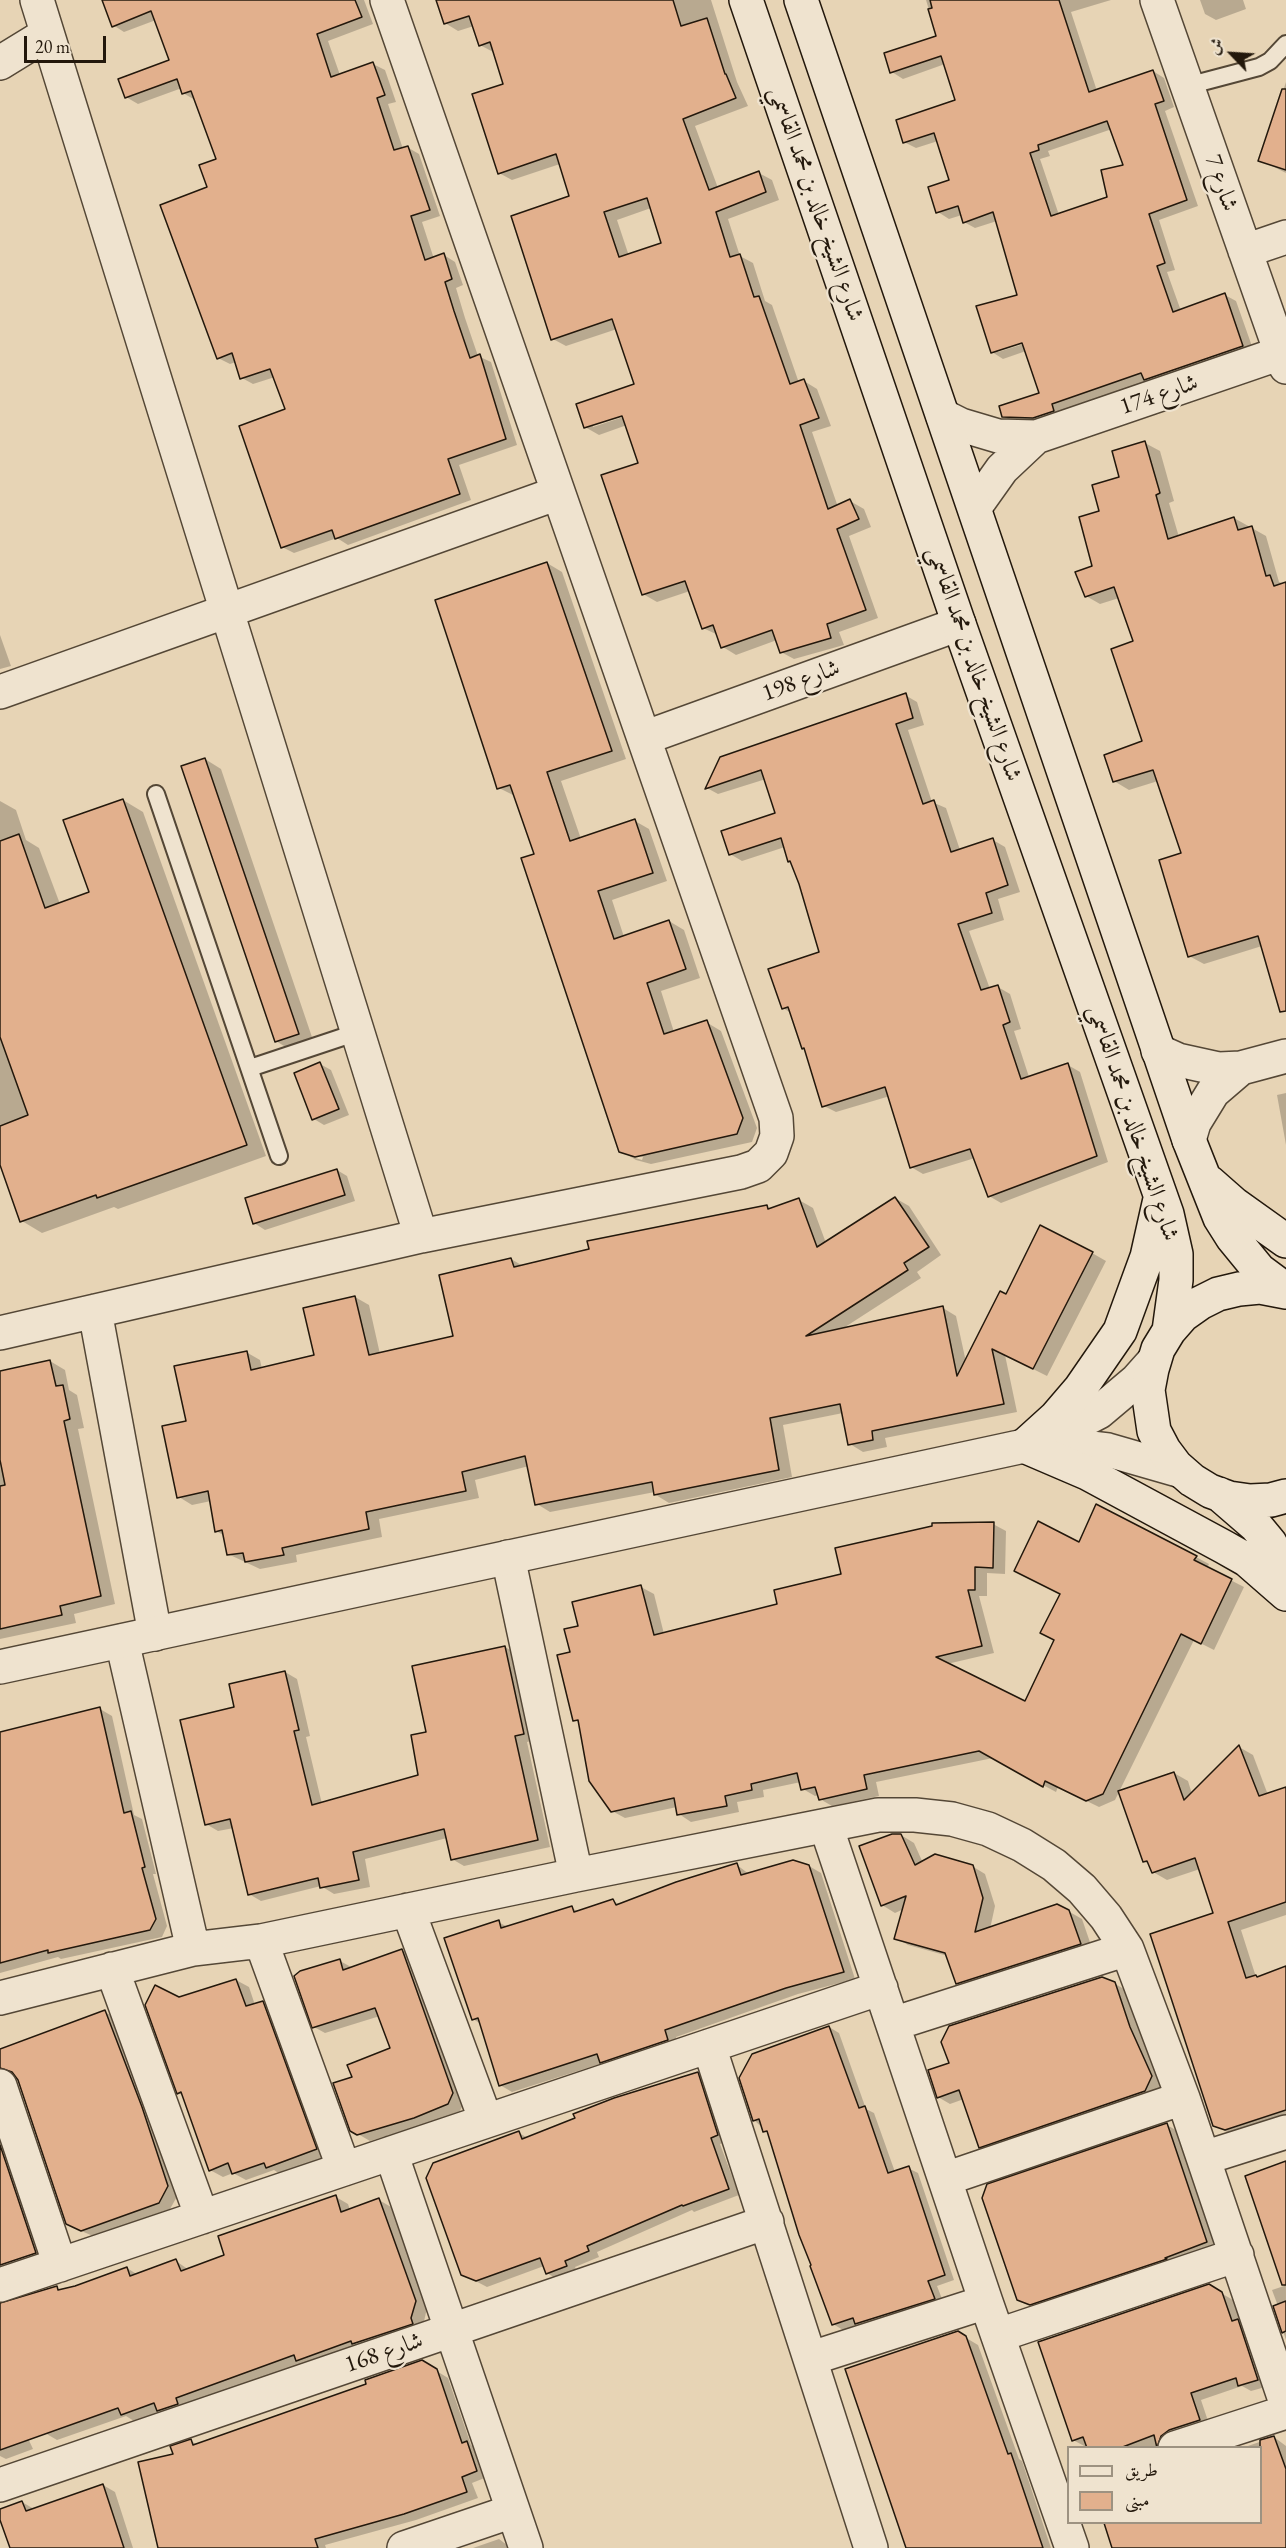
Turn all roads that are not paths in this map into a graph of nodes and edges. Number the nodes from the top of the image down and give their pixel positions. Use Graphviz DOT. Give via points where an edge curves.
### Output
graph roads {
  1 [pos="37,0"];
  2 [pos="387,0"];
  3 [pos="746,0"];
  4 [pos="801,0"];
  5 [pos="1157,0"];
  6 [pos="47,34"];
  7 [pos="1286,44"];
  8 [pos="0,63"];
  9 [pos="1187,86"];
  10 [pos="1286,237"];
  11 [pos="1245,251"];
  12 [pos="1283,360"];
  13 [pos="943,416"];
  14 [pos="1036,437"];
  15 [pos="558,493"];
  16 [pos="975,507"];
  17 [pos="226,611"];
  18 [pos="959,624"];
  19 [pos="0,692"];
  20 [pos="644,738"];
  21 [pos="156,794"];
  22 [pos="358,1032"];
  23 [pos="1158,1051"];
  24 [pos="1286,1056"];
  25 [pos="250,1068"];
  26 [pos="1240,1068"];
  27 [pos="1189,1140"];
  28 [pos="279,1156"];
  29 [pos="1203,1176"];
  30 [pos="1161,1194"];
  31 [pos="421,1236"];
  32 [pos="1286,1240"];
  33 [pos="1286,1291"];
  34 [pos="95,1311"];
  35 [pos="1169,1331"];
  36 [pos="0,1333"];
  37 [pos="1153,1362"];
  38 [pos="1023,1446"];
  39 [pos="1181,1471"];
  40 [pos="1217,1493"];
  41 [pos="1286,1496"];
  42 [pos="508,1557"];
  43 [pos="1286,1570"];
  44 [pos="1286,1594"];
  45 [pos="155,1634"];
  46 [pos="122,1641"];
  47 [pos="0,1667"];
  48 [pos="826,1826"];
  49 [pos="576,1875"];
  50 [pos="408,1910"];
  51 [pos="261,1941"];
  52 [pos="193,1949"];
  53 [pos="1127,1949"];
  54 [pos="112,1970"];
  55 [pos="880,1988"];
  56 [pos="0,1998"];
  57 [pos="893,2024"];
  58 [pos="709,2046"];
  59 [pos="0,2086"];
  60 [pos="1183,2098"];
  61 [pos="486,2121"];
  62 [pos="1286,2132"];
  63 [pos="391,2153"];
  64 [pos="1204,2158"];
  65 [pos="344,2169"];
  66 [pos="945,2179"];
  67 [pos="202,2217"];
  68 [pos="767,2222"];
  69 [pos="1237,2255"];
  70 [pos="60,2265"];
  71 [pos="0,2285"];
  72 [pos="986,2302"];
  73 [pos="451,2330"];
  74 [pos="999,2336"];
  75 [pos="812,2358"];
  76 [pos="1286,2403"];
  77 [pos="1286,2412"];
  78 [pos="1181,2446"];
  79 [pos="1059,2484"];
  80 [pos="0,2485"];
  81 [pos="513,2511"];
  82 [pos="1067,2523"];
  83 [pos="1067,2524"];
  84 [pos="404,2548"];
  85 [pos="526,2548"];
  86 [pos="871,2548"];
  87 [pos="1072,2548"];
  1 -- 6 [label="street"];
  2 -- 15 [label="street"];
  3 -- 18 [label="street, شارع الشيخ خالد بن محمد القاسمي"];
  4 -- 13 [label="street, شارع الشيخ خالد بن محمد القاسمي"];
  5 -- 9 [label="street, شارع 7"];
  6 -- 8 [label="street"];
  6 -- 17 [label="street"];
  7 -- 9 [label="lane" via="1259,67"];
  9 -- 11 [label="street, شارع 7"];
  10 -- 11 [label="street"];
  11 -- 12 [label="street, شارع 7"];
  12 -- 14 [label="street, شارع 174"];
  13 -- 14 [label="street, شارع 174" via="979,432"];
  13 -- 16 [label="street, شارع الشيخ خالد بن محمد القاسمي"];
  14 -- 16 [label="street, شارع 174" via="1002,469"];
  15 -- 17 [label="street"];
  15 -- 20 [label="street"];
  16 -- 23 [label="street, شارع الشيخ خالد بن محمد القاسمي"];
  17 -- 19 [label="street"];
  17 -- 22 [label="street"];
  18 -- 20 [label="street, شارع 198"];
  18 -- 30 [label="street, شارع الشيخ خالد بن محمد القاسمي"];
  20 -- 31 [label="street" via="776,1118 777,1136 771,1153 758,1166 741,1172"];
  21 -- 25 [label="lane"];
  22 -- 25 [label="lane"];
  22 -- 31 [label="street"];
  23 -- 26 [label="street" via="1198,1065"];
  23 -- 27 [label="street, شارع الشيخ خالد بن محمد القاسمي"];
  24 -- 26 [label="street"];
  25 -- 28 [label="lane"];
  26 -- 27 [label="street" via="1213,1092 1194,1123"];
  27 -- 29 [label="street, شارع الشيخ خالد بن محمد القاسمي"];
  29 -- 32 [label="street" via="1234,1204"];
  29 -- 33 [label="street, شارع الشيخ خالد بن محمد القاسمي" via="1220,1218 1238,1246 1259,1270"];
  30 -- 35 [label="street, شارع الشيخ خالد بن محمد القاسمي" via="1176,1254"];
  30 -- 38 [label="street" via="1147,1257 1120,1330 1080,1389"];
  31 -- 34 [label="street"];
  33 -- 35 [label="street" via="1260,1287 1218,1294 1200,1303"];
  34 -- 36 [label="street"];
  34 -- 45 [label="street"];
  35 -- 37 [label="street"];
  37 -- 38 [label="street" via="1099,1412"];
  37 -- 39 [label="street" via="1148,1390 1154,1431"];
  38 -- 39 [label="street" via="1057,1444 1108,1450"];
  38 -- 42 [label="street"];
  38 -- 44 [label="street" via="1087,1473 1224,1547 1247,1560"];
  39 -- 40 [label="street"];
  40 -- 41 [label="street" via="1250,1501"];
  40 -- 43 [label="street" via="1256,1526"];
  42 -- 45 [label="street"];
  42 -- 49 [label="street"];
  45 -- 46 [label="street"];
  46 -- 47 [label="street"];
  46 -- 52 [label="street"];
  48 -- 49 [label="street"];
  48 -- 53 [label="street" via="878,1815 915,1815 988,1829 1054,1864 1094,1903"];
  48 -- 55 [label="street"];
  49 -- 50 [label="street"];
  50 -- 51 [label="street"];
  50 -- 61 [label="street"];
  51 -- 52 [label="street"];
  51 -- 65 [label="street"];
  52 -- 54 [label="street"];
  53 -- 57 [label="street"];
  53 -- 60 [label="street"];
  54 -- 56 [label="street"];
  54 -- 67 [label="street"];
  55 -- 57 [label="street"];
  55 -- 58 [label="street"];
  57 -- 66 [label="street"];
  58 -- 61 [label="street"];
  58 -- 68 [label="street"];
  59 -- 70 [label="street"];
  60 -- 64 [label="street"];
  60 -- 66 [label="street"];
  61 -- 63 [label="street"];
  62 -- 64 [label="street"];
  63 -- 65 [label="street"];
  63 -- 73 [label="street"];
  64 -- 69 [label="street"];
  65 -- 67 [label="street"];
  66 -- 72 [label="street"];
  67 -- 70 [label="street"];
  68 -- 73 [label="street, شارع 168"];
  68 -- 75 [label="street"];
  69 -- 74 [label="street"];
  69 -- 76 [label="street"];
  70 -- 71 [label="street"];
  72 -- 74 [label="street"];
  72 -- 75 [label="street"];
  73 -- 80 [label="street, شارع 168"];
  73 -- 81 [label="street"];
  74 -- 79 [label="street"];
  75 -- 86 [label="street"];
  77 -- 78 [label="street"];
  79 -- 82 [label="street"];
  81 -- 84 [label="street"];
  81 -- 85 [label="street"];
  83 -- 87 [label="street"];
}
